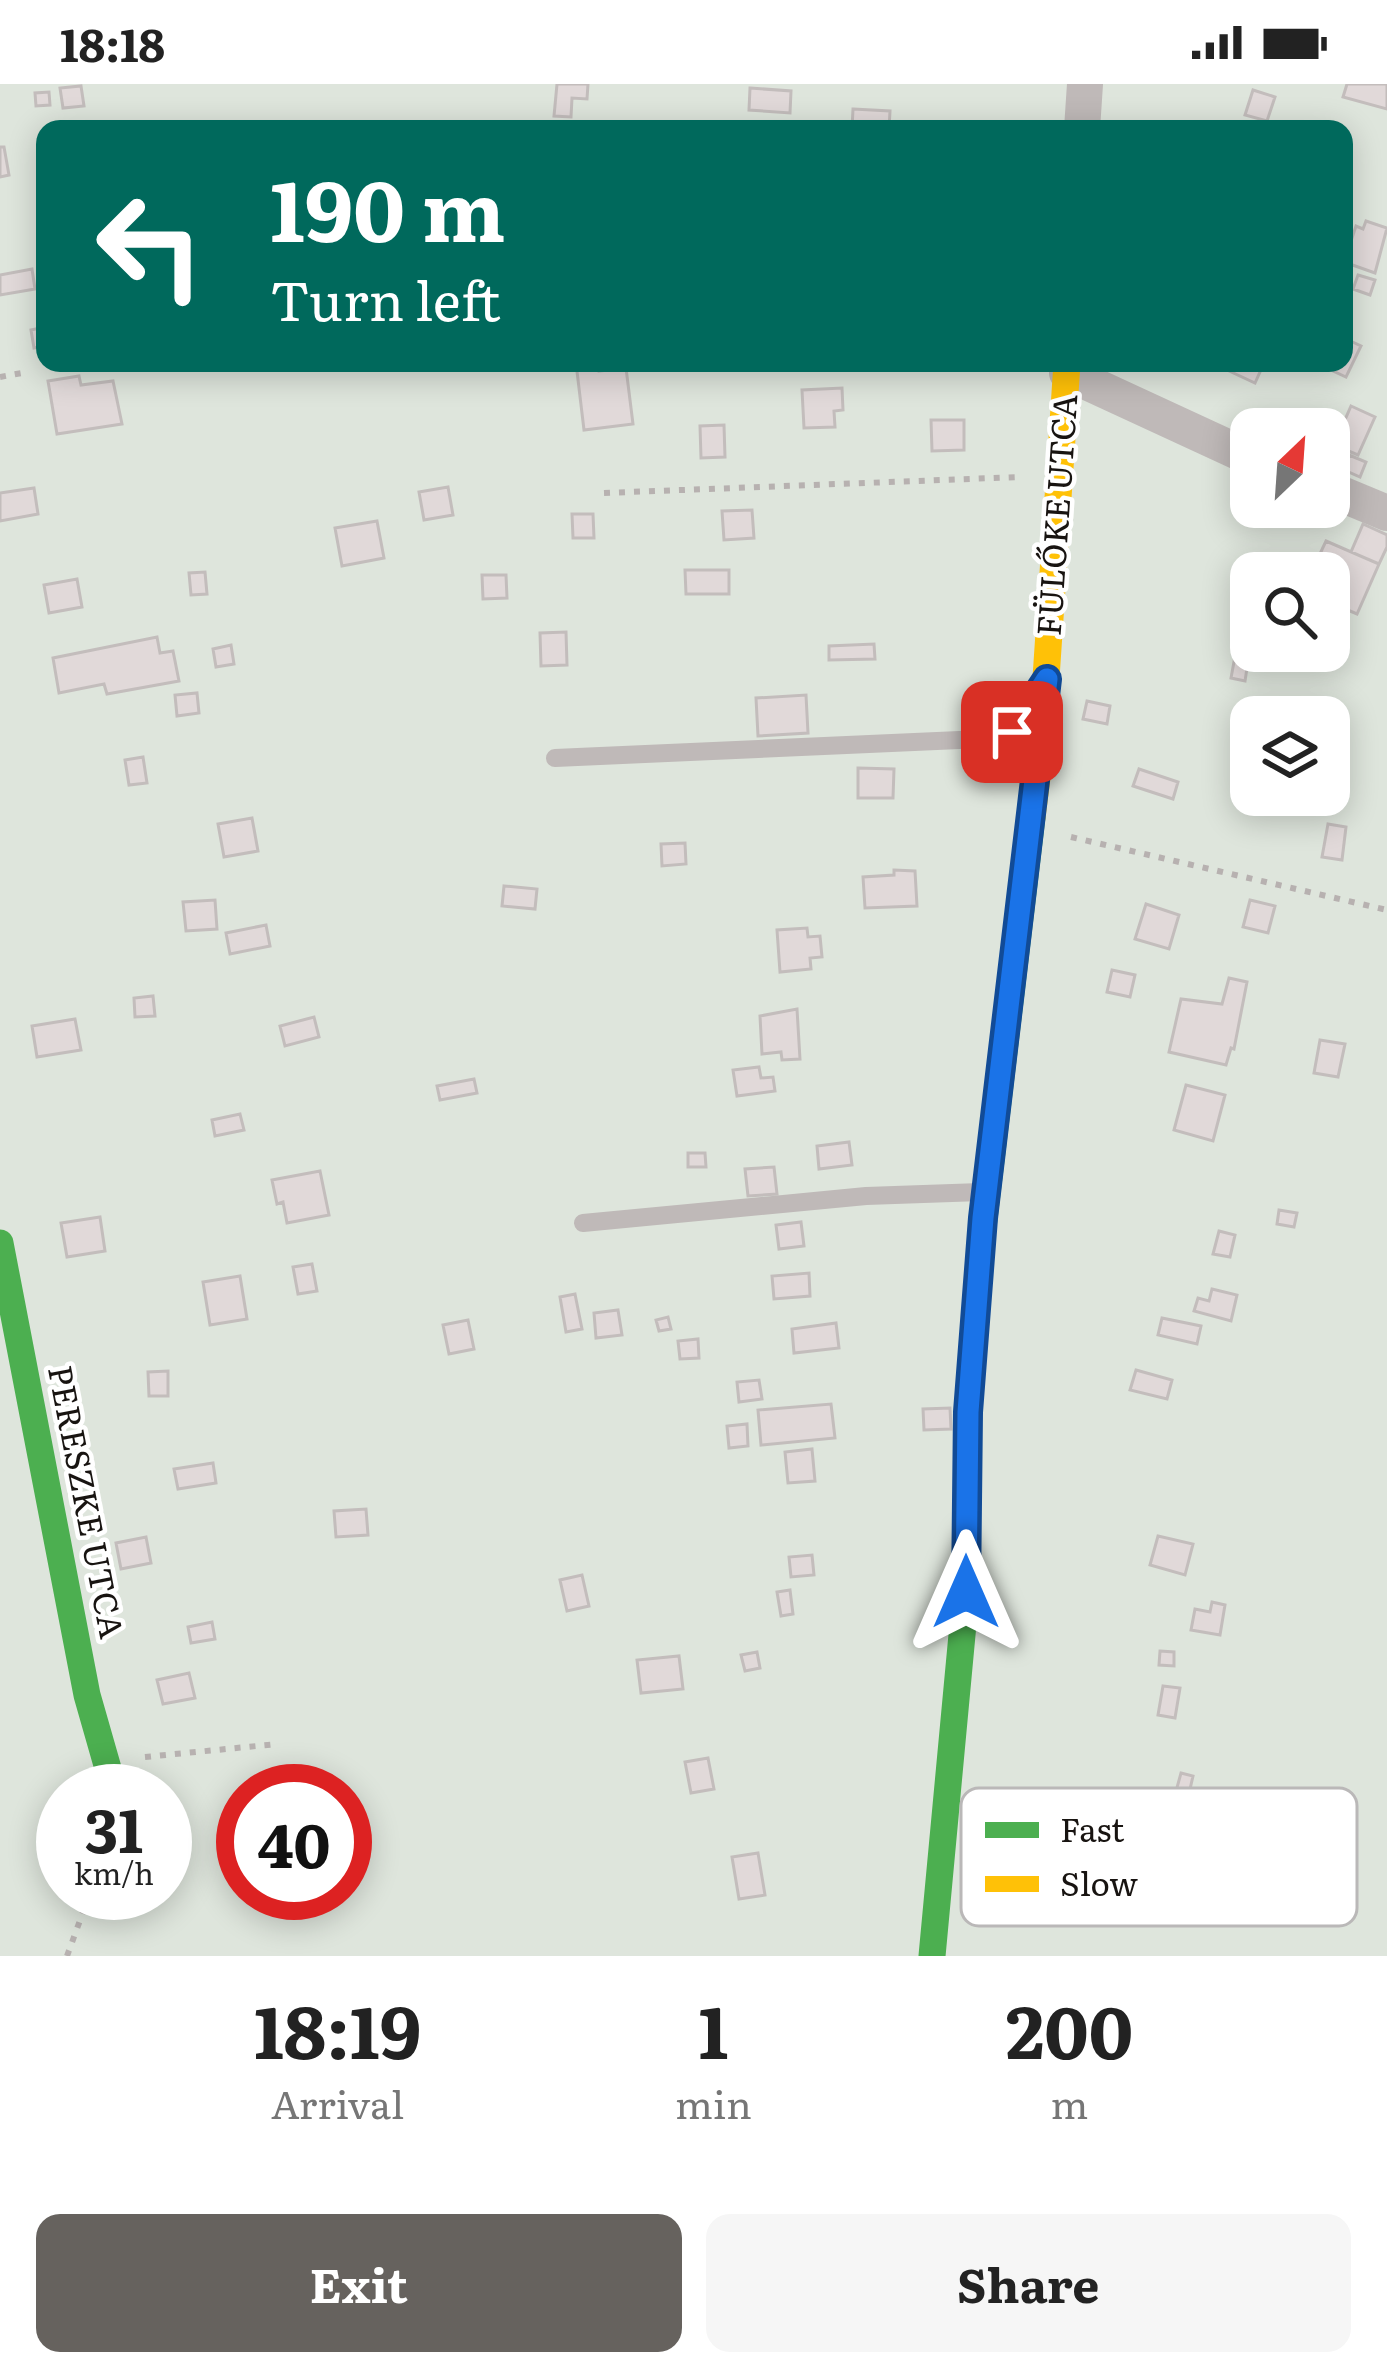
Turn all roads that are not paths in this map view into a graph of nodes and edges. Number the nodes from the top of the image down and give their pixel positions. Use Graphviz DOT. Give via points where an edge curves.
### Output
graph roads {
  1 [pos="1084,84"];
  2 [pos="1082,120"];
  3 [pos="1067,372"];
  4 [pos="1075,372"];
  5 [pos="1230,448"];
  6 [pos="1350,498"];
  7 [pos="1387,513"];
  8 [pos="1047,679"];
  9 [pos="555,758"];
  10 [pos="986,1192"];
  11 [pos="583,1223"];
  12 [pos="0,1244"];
  13 [pos="106,1764"];
  14 [pos="932,1956"];
  1 -- 2 [label="street"];
  3 -- 8 [label="street, FÜLŐKE UTCA"];
  4 -- 5 [label="street"];
  6 -- 7 [label="street"];
  8 -- 9 [label="lane" via="1012,732 1001,736"];
  8 -- 10 [label="street, FÜLŐKE UTCA"];
  10 -- 11 [label="lane"];
  10 -- 14 [label="street, FÜLŐKE UTCA" via="968,1412 966,1592"];
  12 -- 13 [label="street, PERESZKE UTCA"];
}
